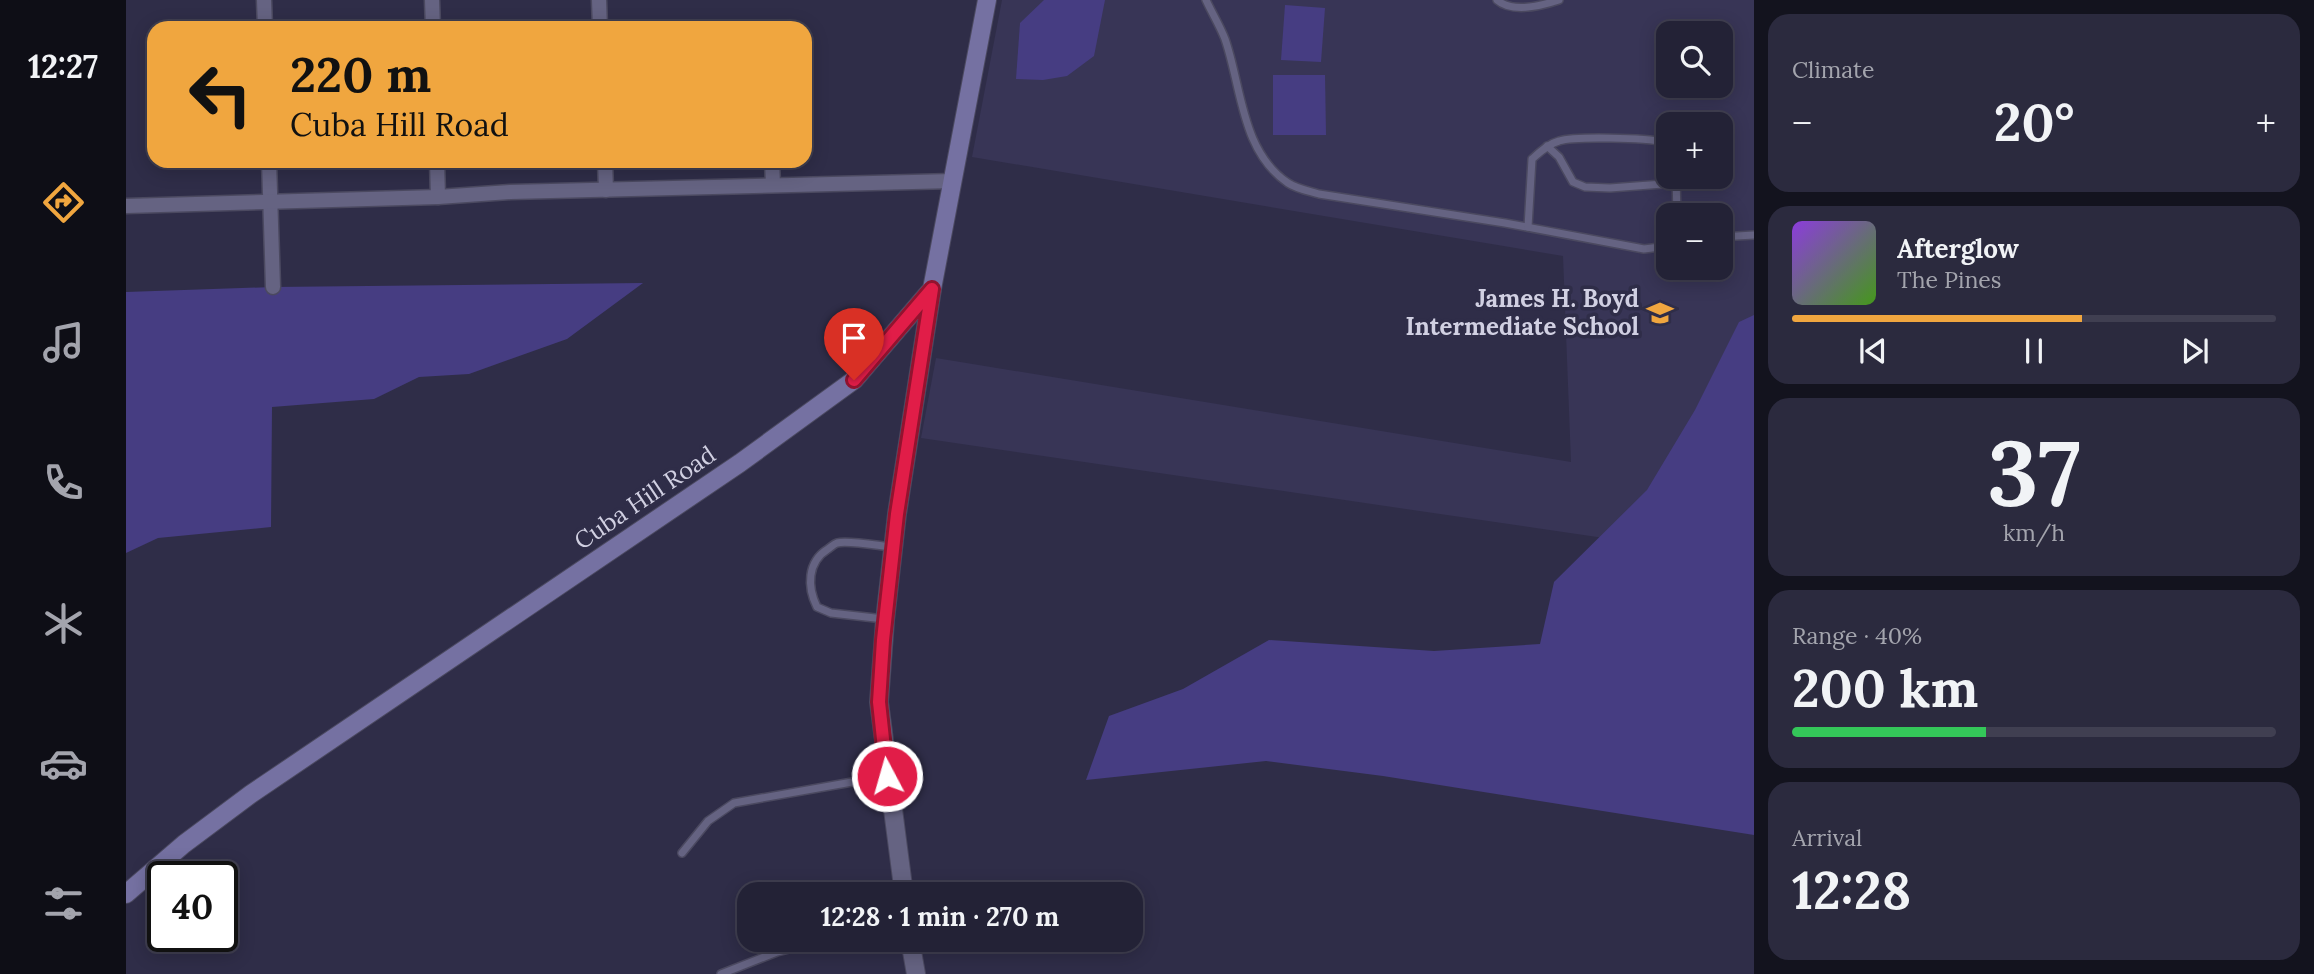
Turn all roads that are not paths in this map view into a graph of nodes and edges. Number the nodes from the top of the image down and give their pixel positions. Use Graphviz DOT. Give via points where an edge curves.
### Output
graph roads {
  1 [pos="264,0"];
  2 [pos="432,0"];
  3 [pos="599,0"];
  4 [pos="987,0"];
  5 [pos="1206,0"];
  6 [pos="1497,0"];
  7 [pos="1559,0"];
  8 [pos="265,21"];
  9 [pos="433,21"];
  10 [pos="600,21"];
  11 [pos="1656,140"];
  12 [pos="1547,146"];
  13 [pos="270,168"];
  14 [pos="437,168"];
  15 [pos="605,168"];
  16 [pos="772,168"];
  17 [pos="953,181"];
  18 [pos="1656,182"];
  19 [pos="773,185"];
  20 [pos="606,190"];
  21 [pos="438,197"];
  22 [pos="271,202"];
  23 [pos="126,206"];
  24 [pos="1528,227"];
  25 [pos="1754,234"];
  26 [pos="1733,236"];
  27 [pos="1656,248"];
  28 [pos="273,287"];
  29 [pos="932,289"];
  30 [pos="893,547"];
  31 [pos="885,620"];
  32 [pos="887,776"];
  33 [pos="682,853"];
  34 [pos="902,882"];
  35 [pos="126,894"];
  36 [pos="777,952"];
  37 [pos="912,952"];
  38 [pos="721,974"];
  39 [pos="916,974"];
  1 -- 8 [label="street"];
  2 -- 9 [label="street"];
  3 -- 10 [label="street"];
  4 -- 17 [label="main road, Cuba Hill Road"];
  5 -- 24 [label="lane" via="1224,38 1242,110 1258,150 1290,185 1319,194"];
  6 -- 7 [label="lane" via="1506,6 1526,7"];
  11 -- 12 [label="lane" via="1560,140"];
  12 -- 18 [label="lane" via="1573,183 1610,188"];
  12 -- 24 [label="lane" via="1532,159"];
  13 -- 22 [label="street"];
  14 -- 21 [label="street"];
  15 -- 20 [label="street"];
  16 -- 19 [label="street"];
  17 -- 19 [label="street"];
  17 -- 29 [label="main road, Cuba Hill Road"];
  19 -- 20 [label="street"];
  20 -- 21 [label="street"];
  21 -- 22 [label="street"];
  22 -- 23 [label="street"];
  22 -- 28 [label="street"];
  24 -- 27 [label="lane"];
  25 -- 26 [label="lane"];
  29 -- 30 [label="street"];
  29 -- 35 [label="main road, Cuba Hill Road" via="854,380 740,463 251,794"];
  30 -- 31 [label="street"];
  30 -- 31 [label="lane" via="837,543 822,552 810,580 817,607"];
  31 -- 32 [label="street" via="879,702"];
  32 -- 33 [label="lane" via="734,803 708,821"];
  32 -- 34 [label="street"];
  36 -- 38 [label="lane"];
  37 -- 39 [label="street"];
}
